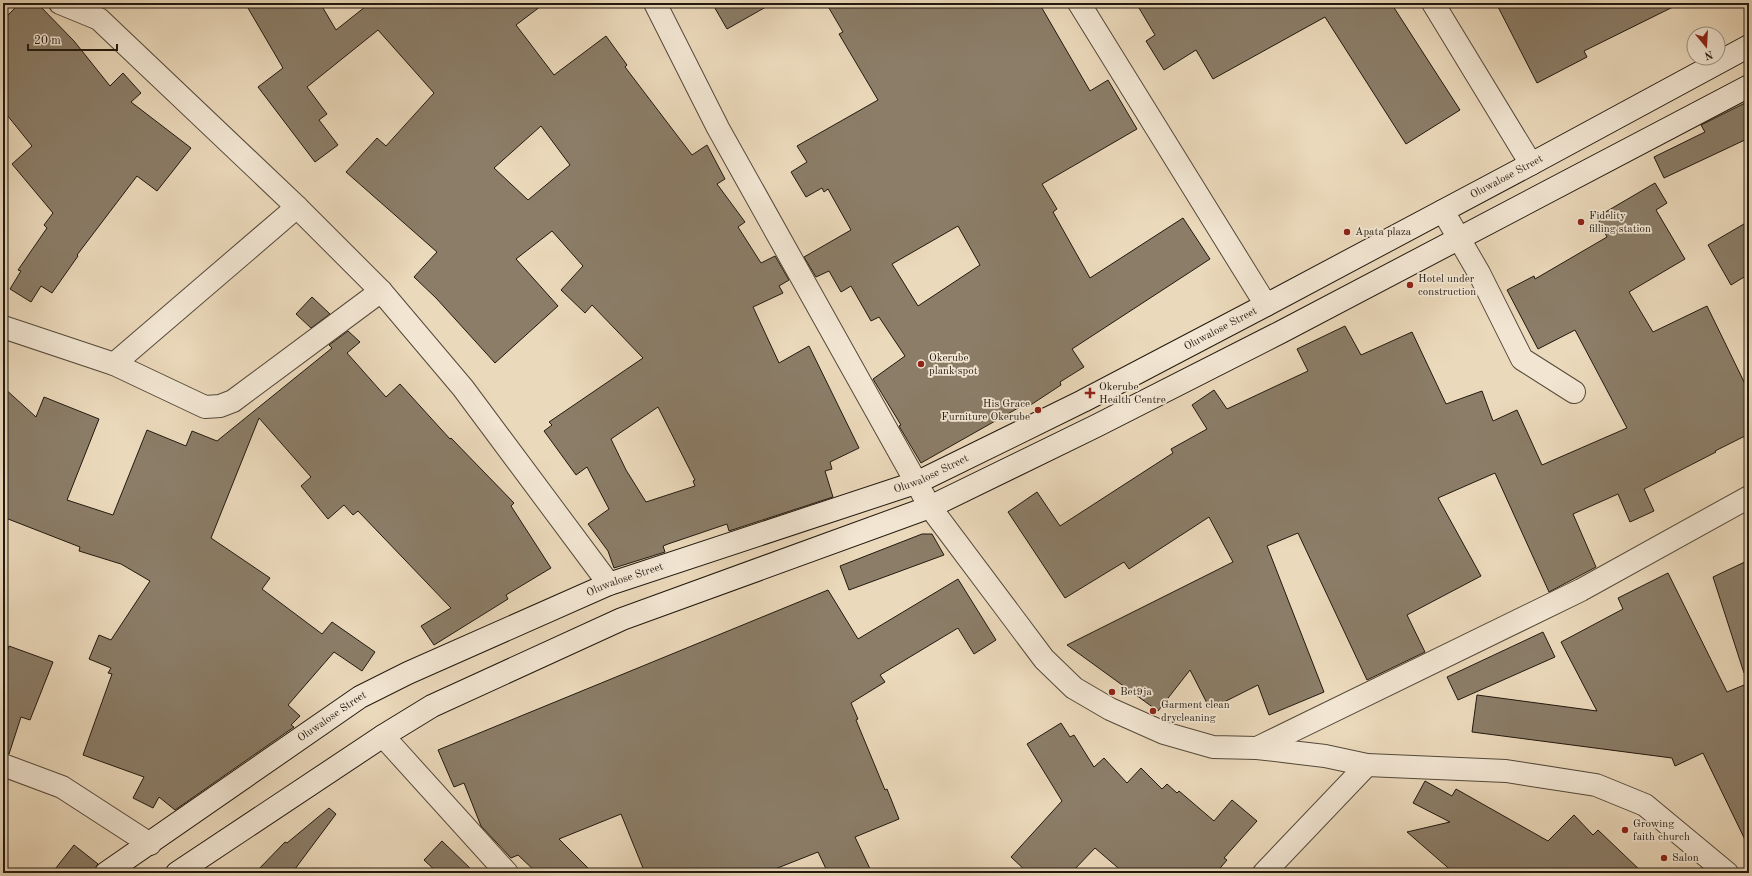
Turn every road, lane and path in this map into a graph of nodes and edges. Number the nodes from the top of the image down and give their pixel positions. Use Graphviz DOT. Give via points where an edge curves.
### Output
graph roads {
  1 [pos="60,3"];
  2 [pos="655,3"];
  3 [pos="1079,3"];
  4 [pos="1433,3"];
  5 [pos="98,11"];
  6 [pos="1749,46"];
  7 [pos="1749,86"];
  8 [pos="1531,164"];
  9 [pos="297,207"];
  10 [pos="1443,211"];
  11 [pos="1458,239"];
  12 [pos="381,292"];
  13 [pos="1266,305"];
  14 [pos="3,327"];
  15 [pos="114,364"];
  16 [pos="1574,392"];
  17 [pos="918,482"];
  18 [pos="1749,497"];
  19 [pos="930,507"];
  20 [pos="609,584"];
  21 [pos="383,736"];
  22 [pos="1256,748"];
  23 [pos="3,765"];
  24 [pos="1367,765"];
  25 [pos="150,844"];
  26 [pos="106,873"];
  27 [pos="177,873"];
  28 [pos="507,873"];
  29 [pos="1264,873"];
  30 [pos="1727,873"];
  1 -- 5 [label="street"];
  2 -- 17 [label="street" via="718,128"];
  3 -- 13 [label="street"];
  4 -- 8 [label="street"];
  5 -- 9 [label="street"];
  6 -- 8 [label="street, Oluwalose Street"];
  7 -- 11 [label="street"];
  8 -- 10 [label="street, Oluwalose Street"];
  9 -- 12 [label="street"];
  9 -- 15 [label="street"];
  10 -- 11 [label="street"];
  10 -- 13 [label="street, Oluwalose Street"];
  11 -- 16 [label="street" via="1479,273 1522,359"];
  11 -- 19 [label="street" via="1160,393"];
  12 -- 15 [label="street" via="233,400 220,406 205,406"];
  12 -- 20 [label="street" via="463,388"];
  13 -- 17 [label="street, Oluwalose Street" via="1083,401"];
  14 -- 15 [label="street"];
  17 -- 19 [label="street"];
  17 -- 20 [label="street, Oluwalose Street"];
  18 -- 22 [label="street" via="1581,590"];
  19 -- 21 [label="street" via="622,619 432,706"];
  19 -- 22 [label="street" via="1044,659 1074,688 1110,709 1164,733 1213,747"];
  20 -- 25 [label="street, Oluwalose Street" via="408,673 360,697"];
  21 -- 27 [label="street"];
  21 -- 28 [label="street"];
  22 -- 24 [label="street" via="1325,756"];
  23 -- 25 [label="street" via="62,787"];
  24 -- 29 [label="street"];
  24 -- 30 [label="street" via="1506,771 1596,785 1645,805"];
  25 -- 26 [label="street, Oluwalose Street"];
}
